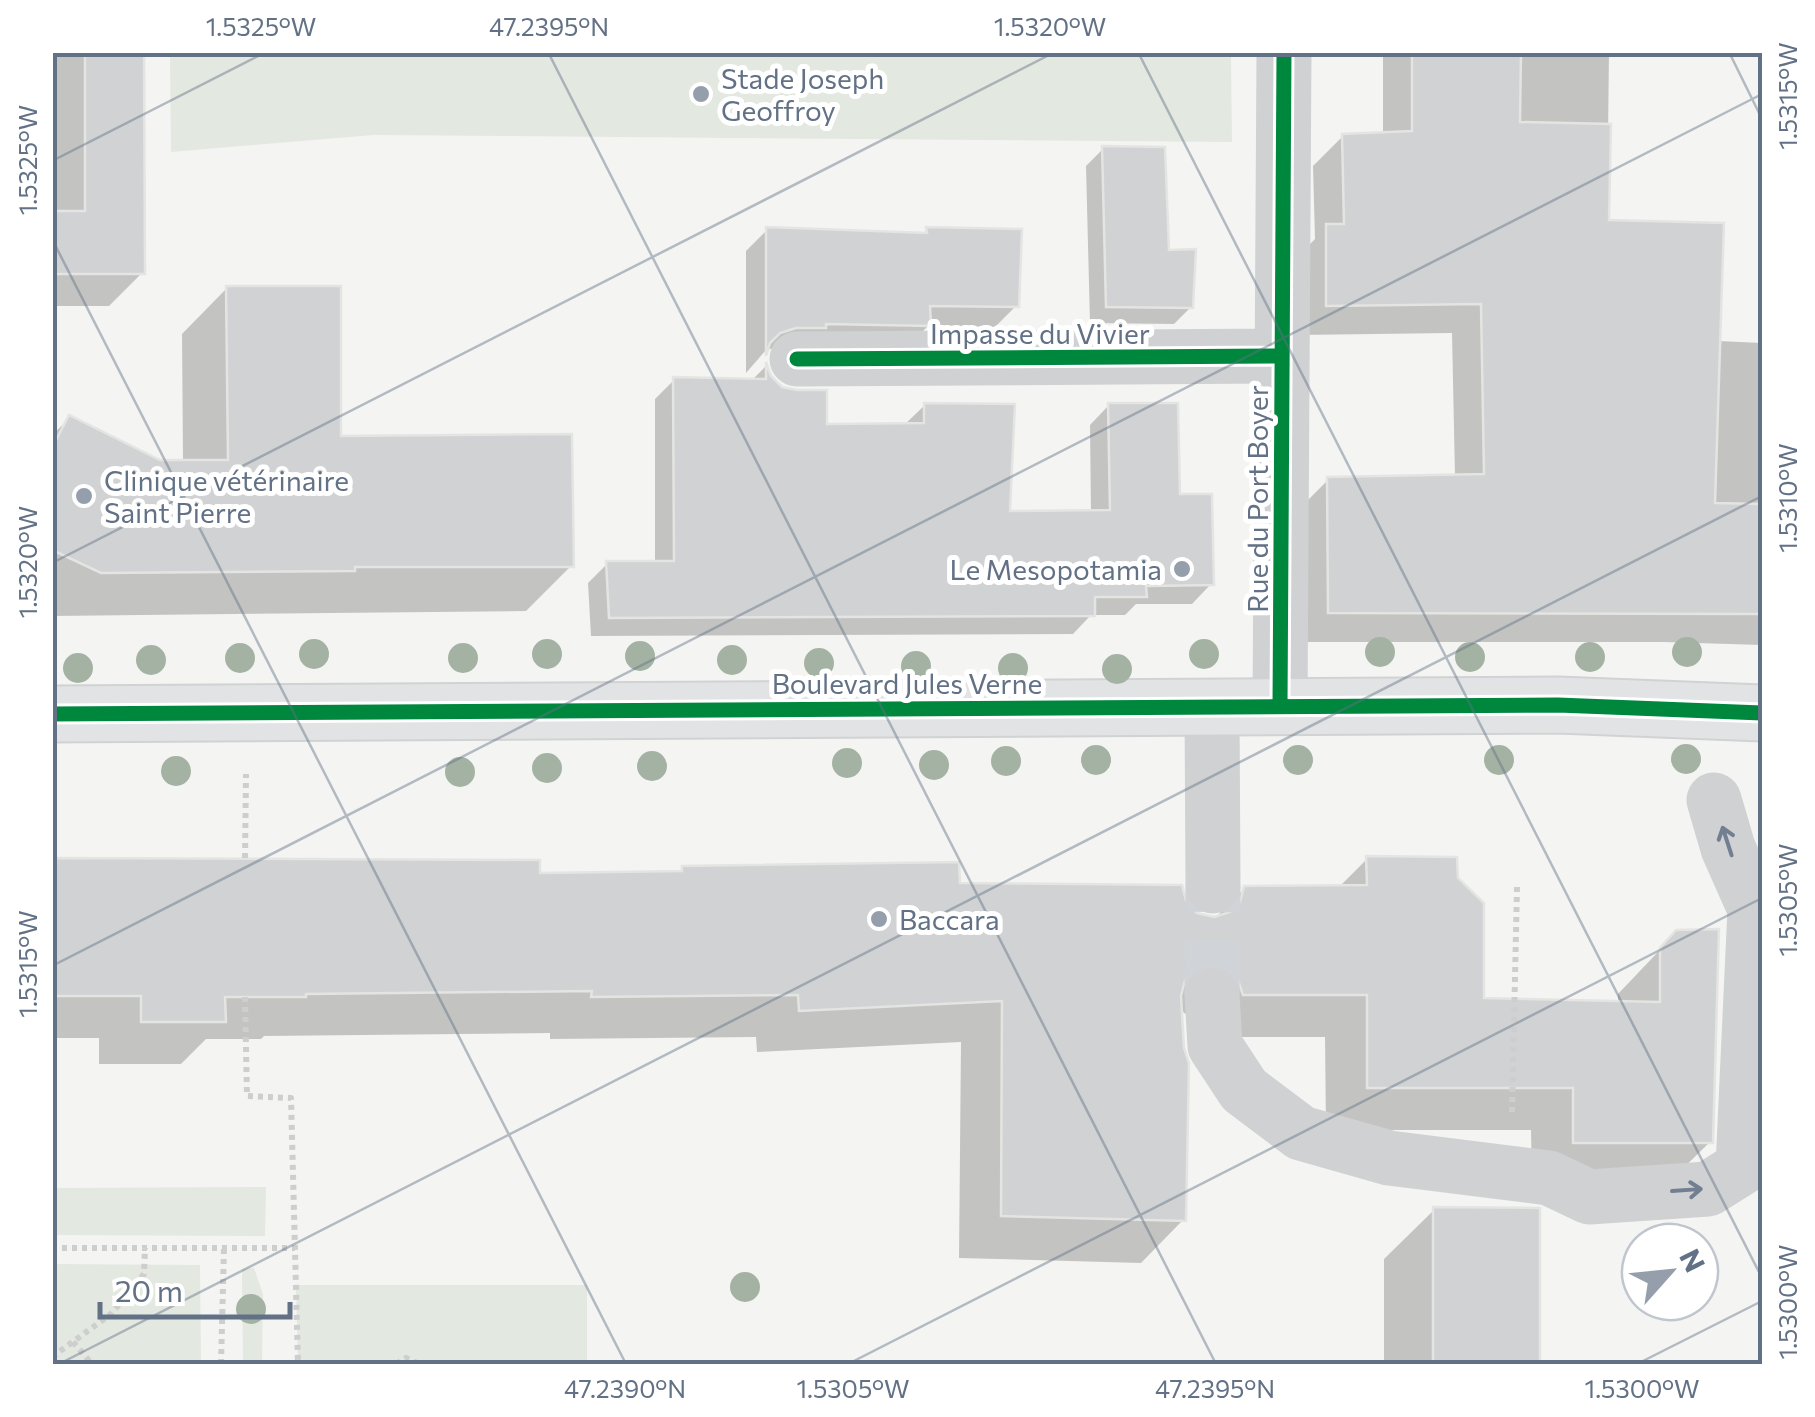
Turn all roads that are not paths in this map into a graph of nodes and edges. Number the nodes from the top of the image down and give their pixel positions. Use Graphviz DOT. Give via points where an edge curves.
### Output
graph roads {
  1 [pos="1284,52"];
  2 [pos="1282,356"];
  3 [pos="798,359"];
  4 [pos="1212,706"];
  5 [pos="1280,706"];
  6 [pos="1762,713"];
  7 [pos="52,714"];
  8 [pos="1714,800"];
  9 [pos="1213,886"];
  10 [pos="1212,995"];
  1 -- 2 [label="street, Rue du Port Boyer"];
  2 -- 3 [label="street, Impasse du Vivier"];
  2 -- 5 [label="street, Rue du Port Boyer"];
  4 -- 5 [label="main road, Boulevard Jules Verne"];
  4 -- 7 [label="main road, Boulevard Jules Verne"];
  4 -- 9 [label="street"];
  5 -- 6 [label="main road, Boulevard Jules Verne" via="1558,705"];
  10 -- 8 [label="street, one-way" via="1215,1046 1244,1090 1301,1132 1389,1158 1549,1178 1589,1197 1708,1188 1743,1167 1756,909"];
}
